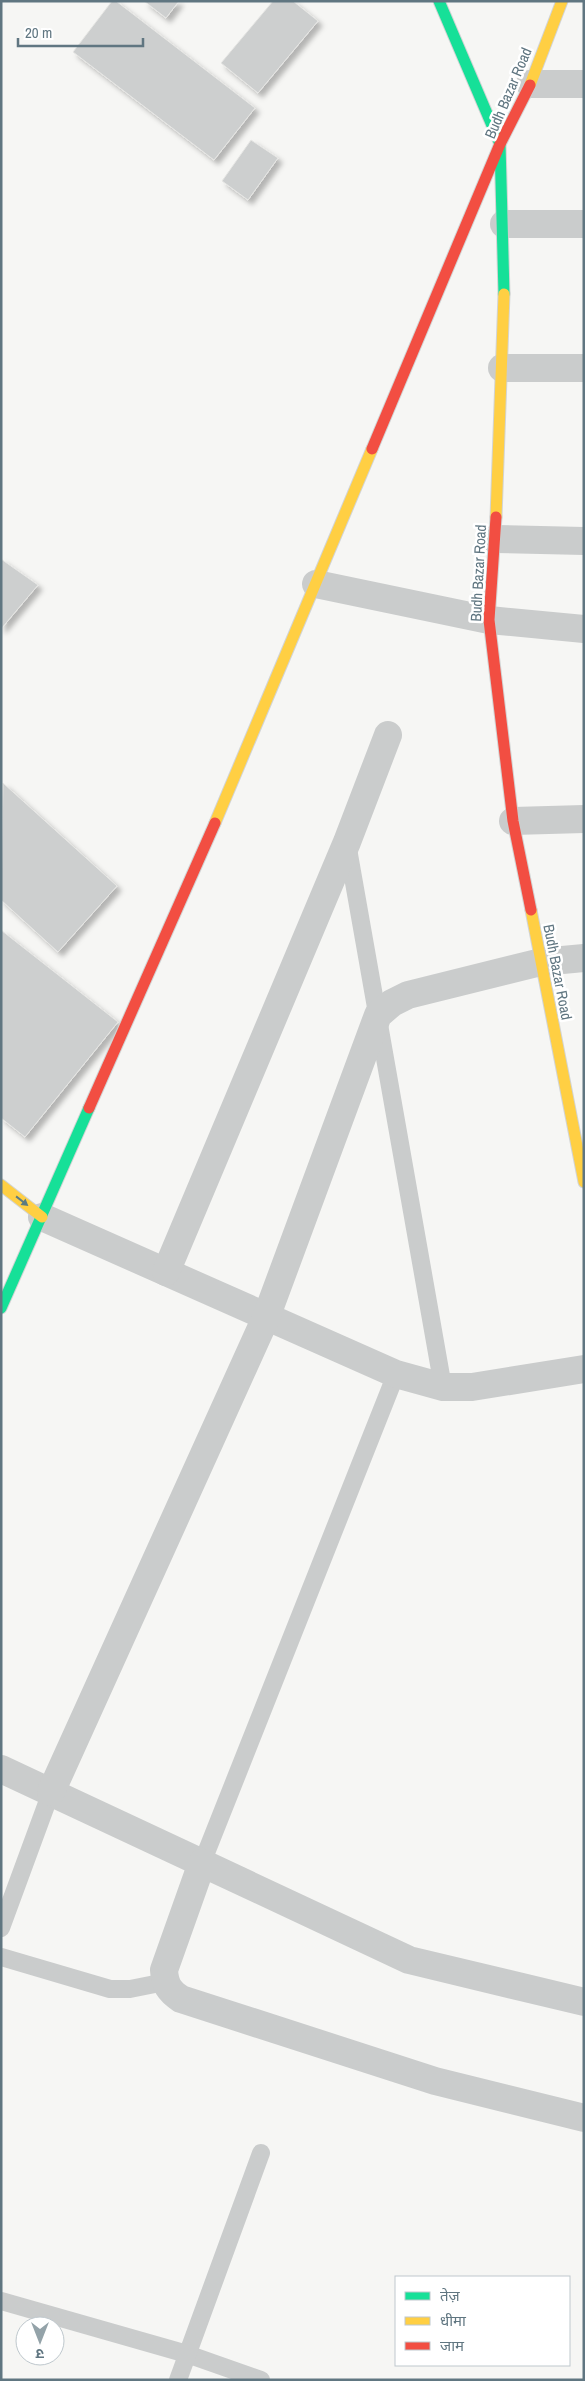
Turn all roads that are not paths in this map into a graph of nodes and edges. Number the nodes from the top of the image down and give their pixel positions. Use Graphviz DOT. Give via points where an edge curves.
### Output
graph roads {
  1 [pos="439,1"];
  2 [pos="562,1"];
  3 [pos="530,84"];
  4 [pos="584,84"];
  5 [pos="500,144"];
  6 [pos="504,224"];
  7 [pos="584,224"];
  8 [pos="502,368"];
  9 [pos="584,368"];
  10 [pos="495,539"];
  11 [pos="584,541"];
  12 [pos="316,584"];
  13 [pos="489,620"];
  14 [pos="584,629"];
  15 [pos="388,735"];
  16 [pos="584,819"];
  17 [pos="513,821"];
  18 [pos="347,842"];
  19 [pos="584,958"];
  20 [pos="541,962"];
  21 [pos="378,1015"];
  22 [pos="575,1099"];
  23 [pos="584,1182"];
  24 [pos="1,1185"];
  25 [pos="42,1217"];
  26 [pos="166,1272"];
  27 [pos="4,1293"];
  28 [pos="1,1308"];
  29 [pos="267,1315"];
  30 [pos="584,1369"];
  31 [pos="396,1374"];
  32 [pos="443,1386"];
  33 [pos="1,1769"];
  34 [pos="51,1792"];
  35 [pos="202,1863"];
  36 [pos="1,1928"];
  37 [pos="1,1957"];
  38 [pos="165,1982"];
  39 [pos="584,2002"];
  40 [pos="584,2118"];
  41 [pos="260,2153"];
  42 [pos="1,2301"];
  43 [pos="187,2354"];
  44 [pos="178,2380"];
  45 [pos="261,2380"];
  1 -- 5 [label="street"];
  2 -- 3 [label="street, Budh Bazar Road"];
  3 -- 4 [label="street"];
  3 -- 5 [label="street, Budh Bazar Road"];
  5 -- 6 [label="street, Budh Bazar Road"];
  5 -- 12 [label="street"];
  6 -- 7 [label="street"];
  6 -- 8 [label="street, Budh Bazar Road"];
  8 -- 9 [label="street"];
  8 -- 10 [label="street, Budh Bazar Road"];
  10 -- 11 [label="street"];
  10 -- 13 [label="street, Budh Bazar Road"];
  12 -- 13 [label="street"];
  12 -- 25 [label="street"];
  13 -- 14 [label="street"];
  13 -- 17 [label="street, Budh Bazar Road"];
  15 -- 18 [label="street"];
  16 -- 17 [label="street"];
  17 -- 20 [label="street, Budh Bazar Road"];
  18 -- 21 [label="lane"];
  18 -- 26 [label="street"];
  19 -- 20 [label="street"];
  20 -- 21 [label="street" via="408,995"];
  20 -- 22 [label="street, Budh Bazar Road"];
  21 -- 29 [label="street"];
  21 -- 32 [label="lane"];
  22 -- 23 [label="street, Budh Bazar Road"];
  24 -- 25 [label="street, one-way"];
  25 -- 26 [label="street"];
  25 -- 27 [label="street"];
  26 -- 29 [label="street"];
  27 -- 28 [label="street"];
  29 -- 31 [label="street"];
  29 -- 34 [label="street"];
  30 -- 32 [label="street" via="472,1387"];
  31 -- 32 [label="street"];
  31 -- 35 [label="lane"];
  33 -- 34 [label="street"];
  34 -- 35 [label="street"];
  34 -- 36 [label="lane"];
  35 -- 38 [label="street" via="166,1959"];
  35 -- 39 [label="street" via="409,1960"];
  37 -- 38 [label="lane" via="110,1989 130,1989"];
  38 -- 40 [label="street" via="170,1991 181,1999 435,2081"];
  41 -- 43 [label="lane"];
  42 -- 43 [label="lane"];
  43 -- 44 [label="lane"];
  43 -- 45 [label="lane"];
}
